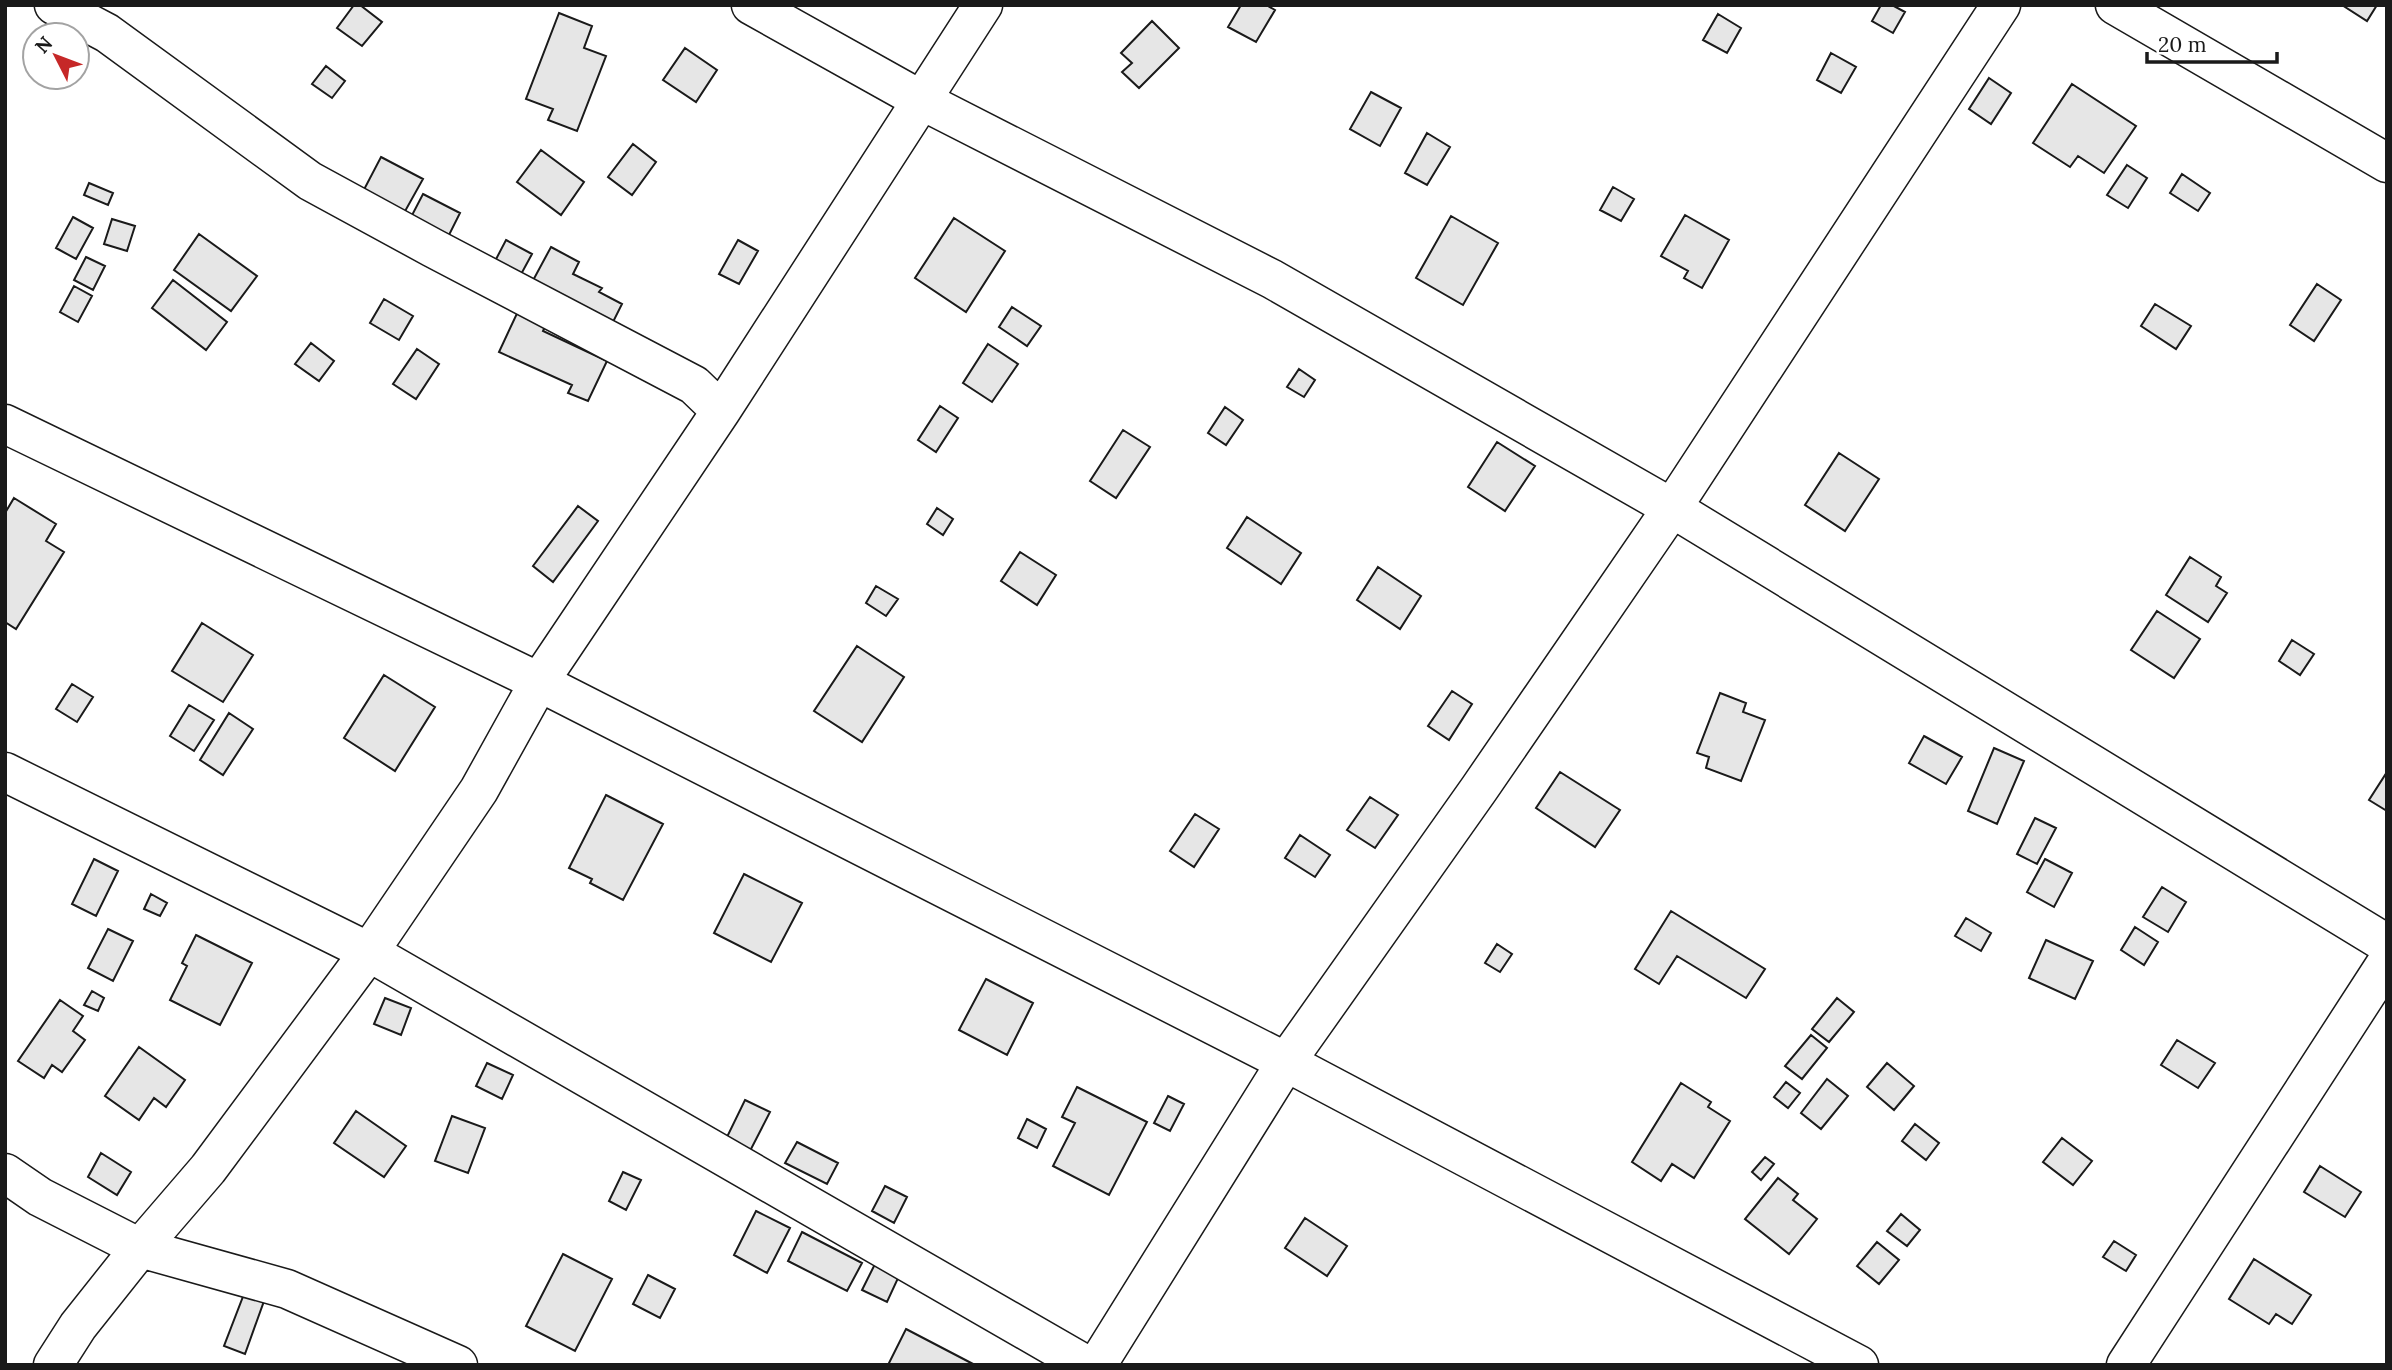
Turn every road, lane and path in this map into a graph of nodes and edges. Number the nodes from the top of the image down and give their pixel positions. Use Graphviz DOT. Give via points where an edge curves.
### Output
graph roads {
  1 [pos="54,5"];
  2 [pos="751,5"];
  3 [pos="983,5"];
  4 [pos="2001,5"];
  5 [pos="2115,5"];
  6 [pos="921,100"];
  7 [pos="2387,163"];
  8 [pos="721,411"];
  9 [pos="5,424"];
  10 [pos="1672,508"];
  11 [pos="539,682"];
  12 [pos="5,772"];
  13 [pos="2387,944"];
  14 [pos="369,952"];
  15 [pos="2387,962"];
  16 [pos="1286,1062"];
  17 [pos="5,1174"];
  18 [pos="140,1248"];
  19 [pos="52,1365"];
  20 [pos="458,1365"];
  21 [pos="1086,1365"];
  22 [pos="1097,1365"];
  23 [pos="1859,1365"];
  24 [pos="2126,1365"];
  1 -- 8 [label="street" via="107,33 310,181 694,385"];
  2 -- 6 [label="street"];
  3 -- 6 [label="street"];
  4 -- 10 [label="street"];
  5 -- 7 [label="street"];
  6 -- 8 [label="street"];
  6 -- 10 [label="street" via="1272,279"];
  8 -- 11 [label="street"];
  9 -- 11 [label="street"];
  10 -- 13 [label="street"];
  10 -- 16 [label="street"];
  11 -- 14 [label="street" via="479,790"];
  11 -- 16 [label="street"];
  12 -- 14 [label="street"];
  14 -- 18 [label="street" via="208,1169"];
  14 -- 21 [label="street"];
  15 -- 24 [label="street"];
  16 -- 22 [label="street"];
  16 -- 23 [label="street"];
  17 -- 18 [label="street"];
  18 -- 19 [label="street"];
  18 -- 20 [label="street" via="287,1289"];
}
